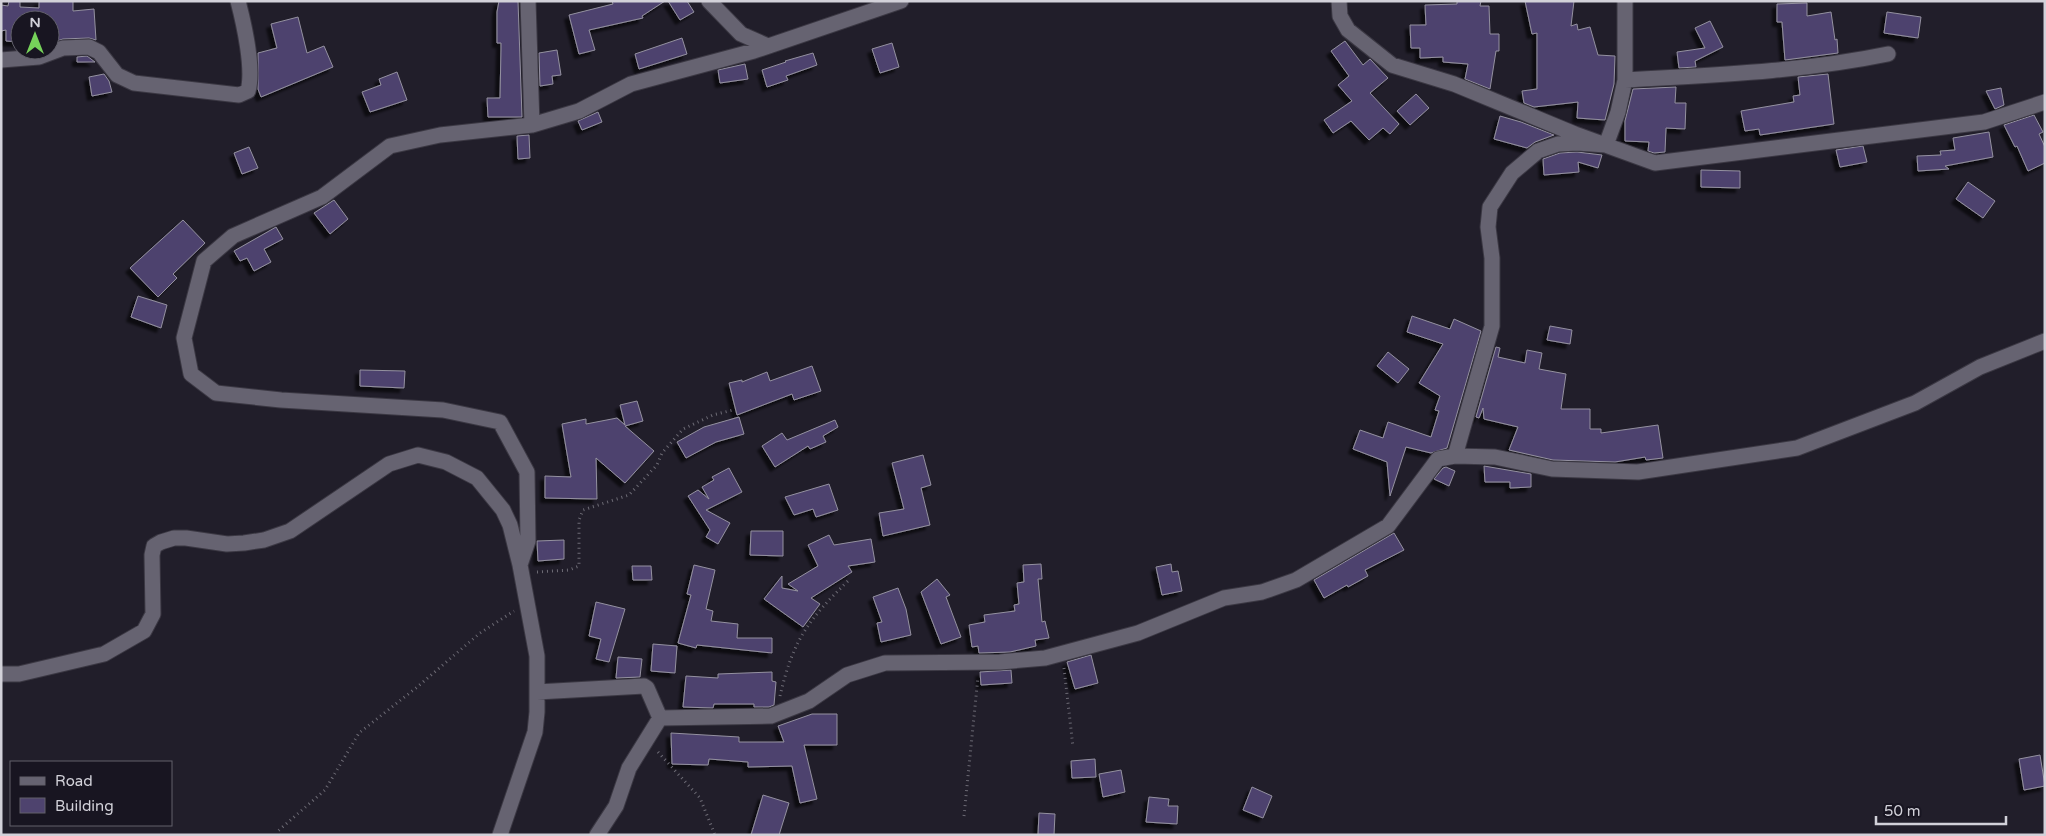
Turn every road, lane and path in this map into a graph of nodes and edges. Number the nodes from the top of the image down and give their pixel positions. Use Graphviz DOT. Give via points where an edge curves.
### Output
graph roads {
  1 [pos="238,1"];
  2 [pos="528,1"];
  3 [pos="709,1"];
  4 [pos="900,1"];
  5 [pos="1339,1"];
  6 [pos="1625,1"];
  7 [pos="768,46"];
  8 [pos="1888,54"];
  9 [pos="1,60"];
  10 [pos="1625,80"];
  11 [pos="2045,102"];
  12 [pos="532,125"];
  13 [pos="1606,145"];
  14 [pos="2045,340"];
  15 [pos="733,410"];
  16 [pos="1455,456"];
  17 [pos="520,569"];
  18 [pos="849,580"];
  19 [pos="527,602"];
  20 [pos="1063,653"];
  21 [pos="980,662"];
  22 [pos="1,674"];
  23 [pos="537,692"];
  24 [pos="776,714"];
  25 [pos="660,718"];
  26 [pos="646,738"];
  27 [pos="1073,747"];
  28 [pos="964,816"];
  29 [pos="279,835"];
  30 [pos="500,835"];
  31 [pos="597,835"];
  32 [pos="715,835"];
  1 -- 9 [label="street" via="250,86 244,94 134,83 117,75 99,52 89,47 63,48 39,57"];
  2 -- 12 [label="street"];
  3 -- 7 [label="street" via="741,34"];
  4 -- 7 [label="street"];
  5 -- 13 [label="street" via="1340,16 1348,30 1392,65 1454,84"];
  6 -- 10 [label="street"];
  7 -- 12 [label="street" via="631,84 579,111"];
  8 -- 10 [label="street" via="1815,67"];
  10 -- 13 [label="street"];
  11 -- 13 [label="street" via="1984,122 1655,163"];
  12 -- 17 [label="street" via="440,135 390,146 322,197 233,236 204,261 184,338 191,374 216,393 443,410 500,422 527,472 528,541"];
  13 -- 16 [label="street" via="1558,144 1538,151 1512,173 1490,207 1492,326"];
  14 -- 16 [label="street" via="1980,367 1914,403 1797,448 1638,472 1552,469 1495,458"];
  15 -- 17 [label="path" via="713,415 684,429 629,495 583,510 579,520 579,566 569,570"];
  16 -- 20 [label="street" via="1438,459 1388,526 1296,580 1262,592 1224,598 1138,633"];
  17 -- 19 [label="street"];
  17 -- 22 [label="street" via="510,525 503,510 477,478 446,462 418,455 389,464 290,531 273,537 227,544 186,538 160,542 154,546 152,554 153,614 144,631 104,654 19,674"];
  18 -- 24 [label="path" via="811,620 797,643 789,660"];
  19 -- 23 [label="street" via="537,656"];
  19 -- 29 [label="path" via="480,634 359,733 325,790 278,831"];
  20 -- 21 [label="street" via="1045,658"];
  20 -- 27 [label="path"];
  21 -- 24 [label="street" via="885,662 847,675 809,702"];
  21 -- 28 [label="path"];
  23 -- 25 [label="street" via="644,686"];
  23 -- 30 [label="street" via="535,732"];
  24 -- 25 [label="street"];
  25 -- 26 [label="street"];
  26 -- 31 [label="street" via="629,768 616,806"];
  26 -- 32 [label="path" via="700,798"];
}
